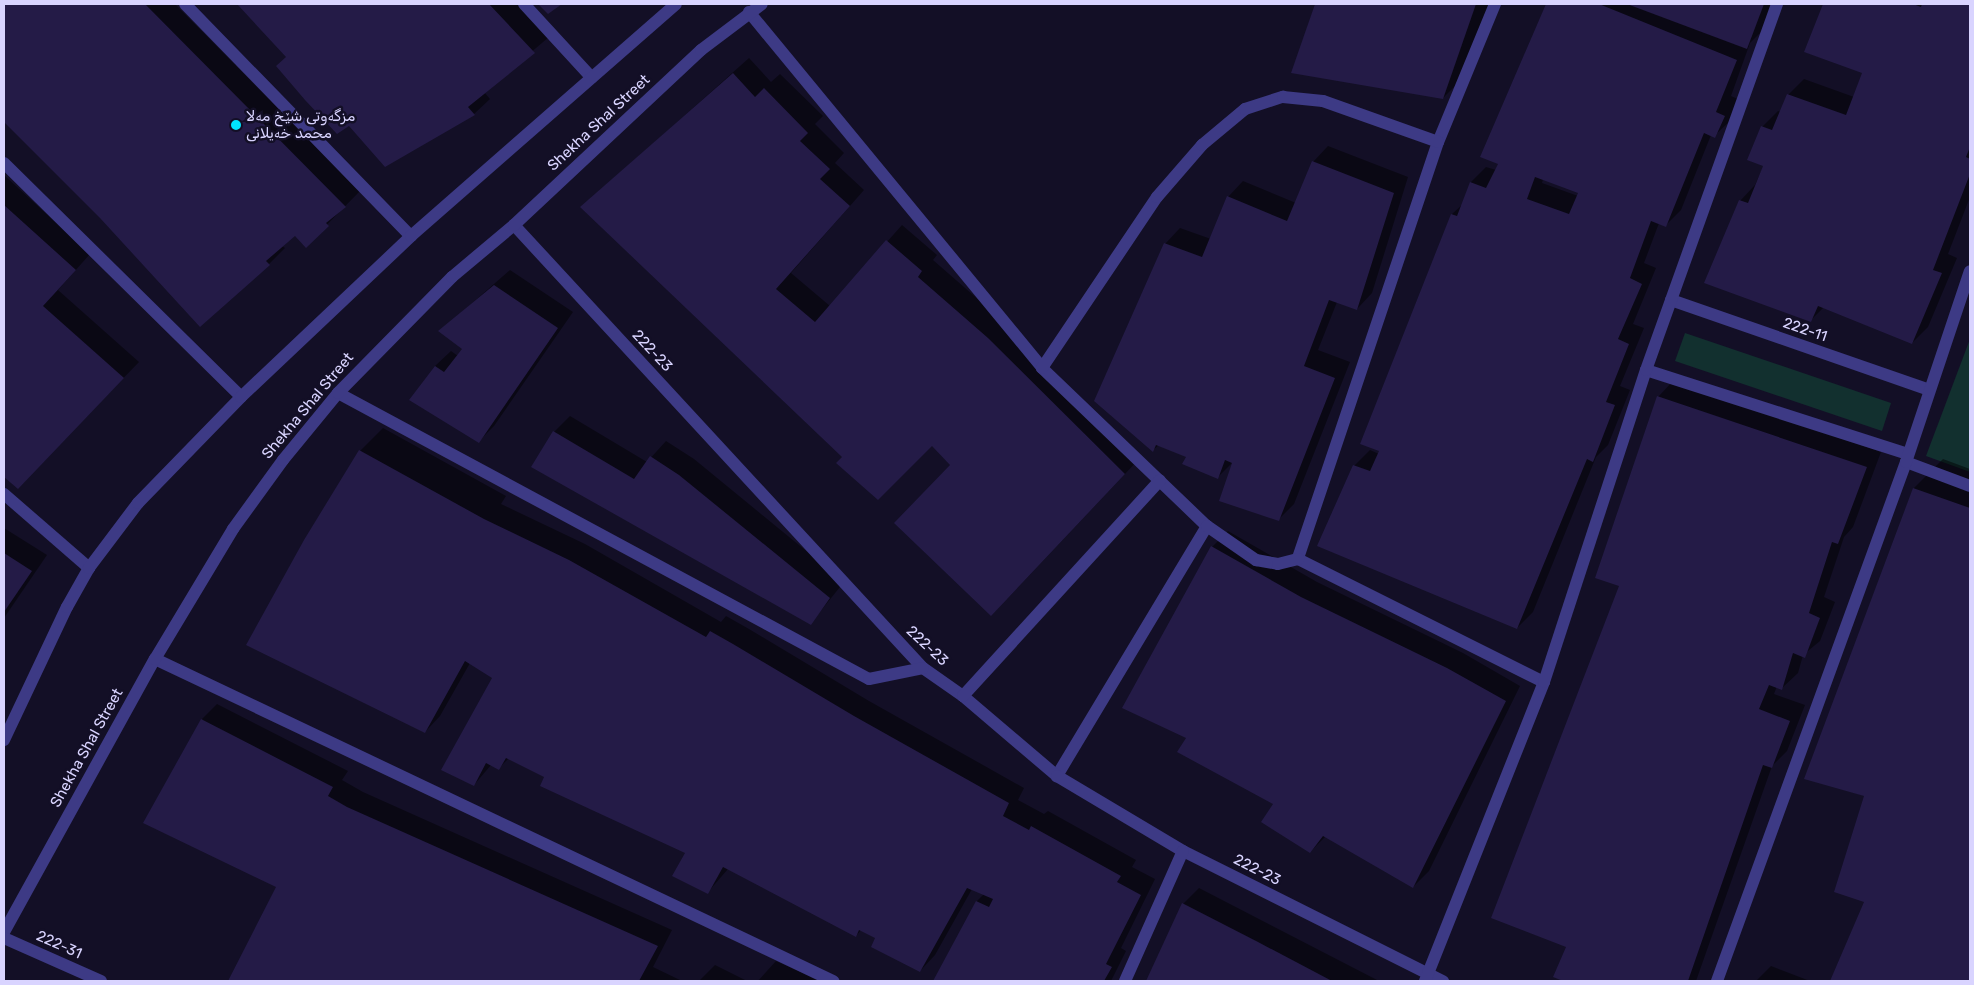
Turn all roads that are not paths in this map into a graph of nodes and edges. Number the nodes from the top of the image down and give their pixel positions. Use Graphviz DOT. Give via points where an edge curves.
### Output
graph roads {
  1 [pos="185,4"];
  2 [pos="524,4"];
  3 [pos="676,4"];
  4 [pos="762,4"];
  5 [pos="1495,4"];
  6 [pos="1776,4"];
  7 [pos="749,12"];
  8 [pos="592,78"];
  9 [pos="1438,142"];
  10 [pos="4,163"];
  11 [pos="514,225"];
  12 [pos="411,236"];
  13 [pos="1970,271"];
  14 [pos="1671,300"];
  15 [pos="1958,304"];
  16 [pos="1970,309"];
  17 [pos="1042,368"];
  18 [pos="1646,370"];
  19 [pos="1929,390"];
  20 [pos="338,393"];
  21 [pos="241,396"];
  22 [pos="1907,458"];
  23 [pos="1160,480"];
  24 [pos="1970,486"];
  25 [pos="4,494"];
  26 [pos="1207,526"];
  27 [pos="1298,559"];
  28 [pos="89,568"];
  29 [pos="155,659"];
  30 [pos="923,668"];
  31 [pos="1544,682"];
  32 [pos="963,696"];
  33 [pos="4,740"];
  34 [pos="1056,776"];
  35 [pos="1183,851"];
  36 [pos="4,932"];
  37 [pos="4,938"];
  38 [pos="1427,978"];
  39 [pos="101,981"];
  40 [pos="833,981"];
  41 [pos="1124,981"];
  42 [pos="1443,981"];
  43 [pos="1717,981"];
  1 -- 12 [label="street"];
  2 -- 8 [label="street"];
  3 -- 8 [label="street"];
  4 -- 7 [label="street, Shekha Shal Street"];
  5 -- 9 [label="street"];
  6 -- 14 [label="street"];
  7 -- 11 [label="street, Shekha Shal Street" via="701,50"];
  7 -- 17 [label="street"];
  8 -- 12 [label="street"];
  9 -- 17 [label="street" via="1323,101 1283,97 1245,109 1202,145 1156,197"];
  9 -- 27 [label="street"];
  10 -- 21 [label="street"];
  11 -- 20 [label="street, Shekha Shal Street" via="452,277"];
  11 -- 30 [label="street, 222-23"];
  12 -- 21 [label="street"];
  13 -- 15 [label="street"];
  14 -- 18 [label="street"];
  14 -- 19 [label="street, 222-11"];
  15 -- 16 [label="street"];
  15 -- 19 [label="street"];
  17 -- 23 [label="street"];
  18 -- 22 [label="street"];
  18 -- 31 [label="street"];
  19 -- 22 [label="street"];
  20 -- 29 [label="street, Shekha Shal Street" via="232,529"];
  20 -- 30 [label="street" via="869,680"];
  21 -- 28 [label="street" via="138,504"];
  22 -- 24 [label="street"];
  22 -- 43 [label="street"];
  23 -- 26 [label="street"];
  23 -- 32 [label="street"];
  25 -- 28 [label="street"];
  26 -- 27 [label="street" via="1256,560 1278,564"];
  26 -- 34 [label="street"];
  27 -- 31 [label="street"];
  28 -- 33 [label="street" via="67,606"];
  29 -- 36 [label="street, Shekha Shal Street"];
  29 -- 40 [label="street"];
  30 -- 32 [label="street, 222-23"];
  31 -- 38 [label="street"];
  32 -- 34 [label="street, 222-23"];
  34 -- 35 [label="street, 222-23"];
  35 -- 38 [label="street, 222-23"];
  35 -- 41 [label="street"];
  37 -- 39 [label="street, 222-31"];
  38 -- 42 [label="street, 222-23"];
}
